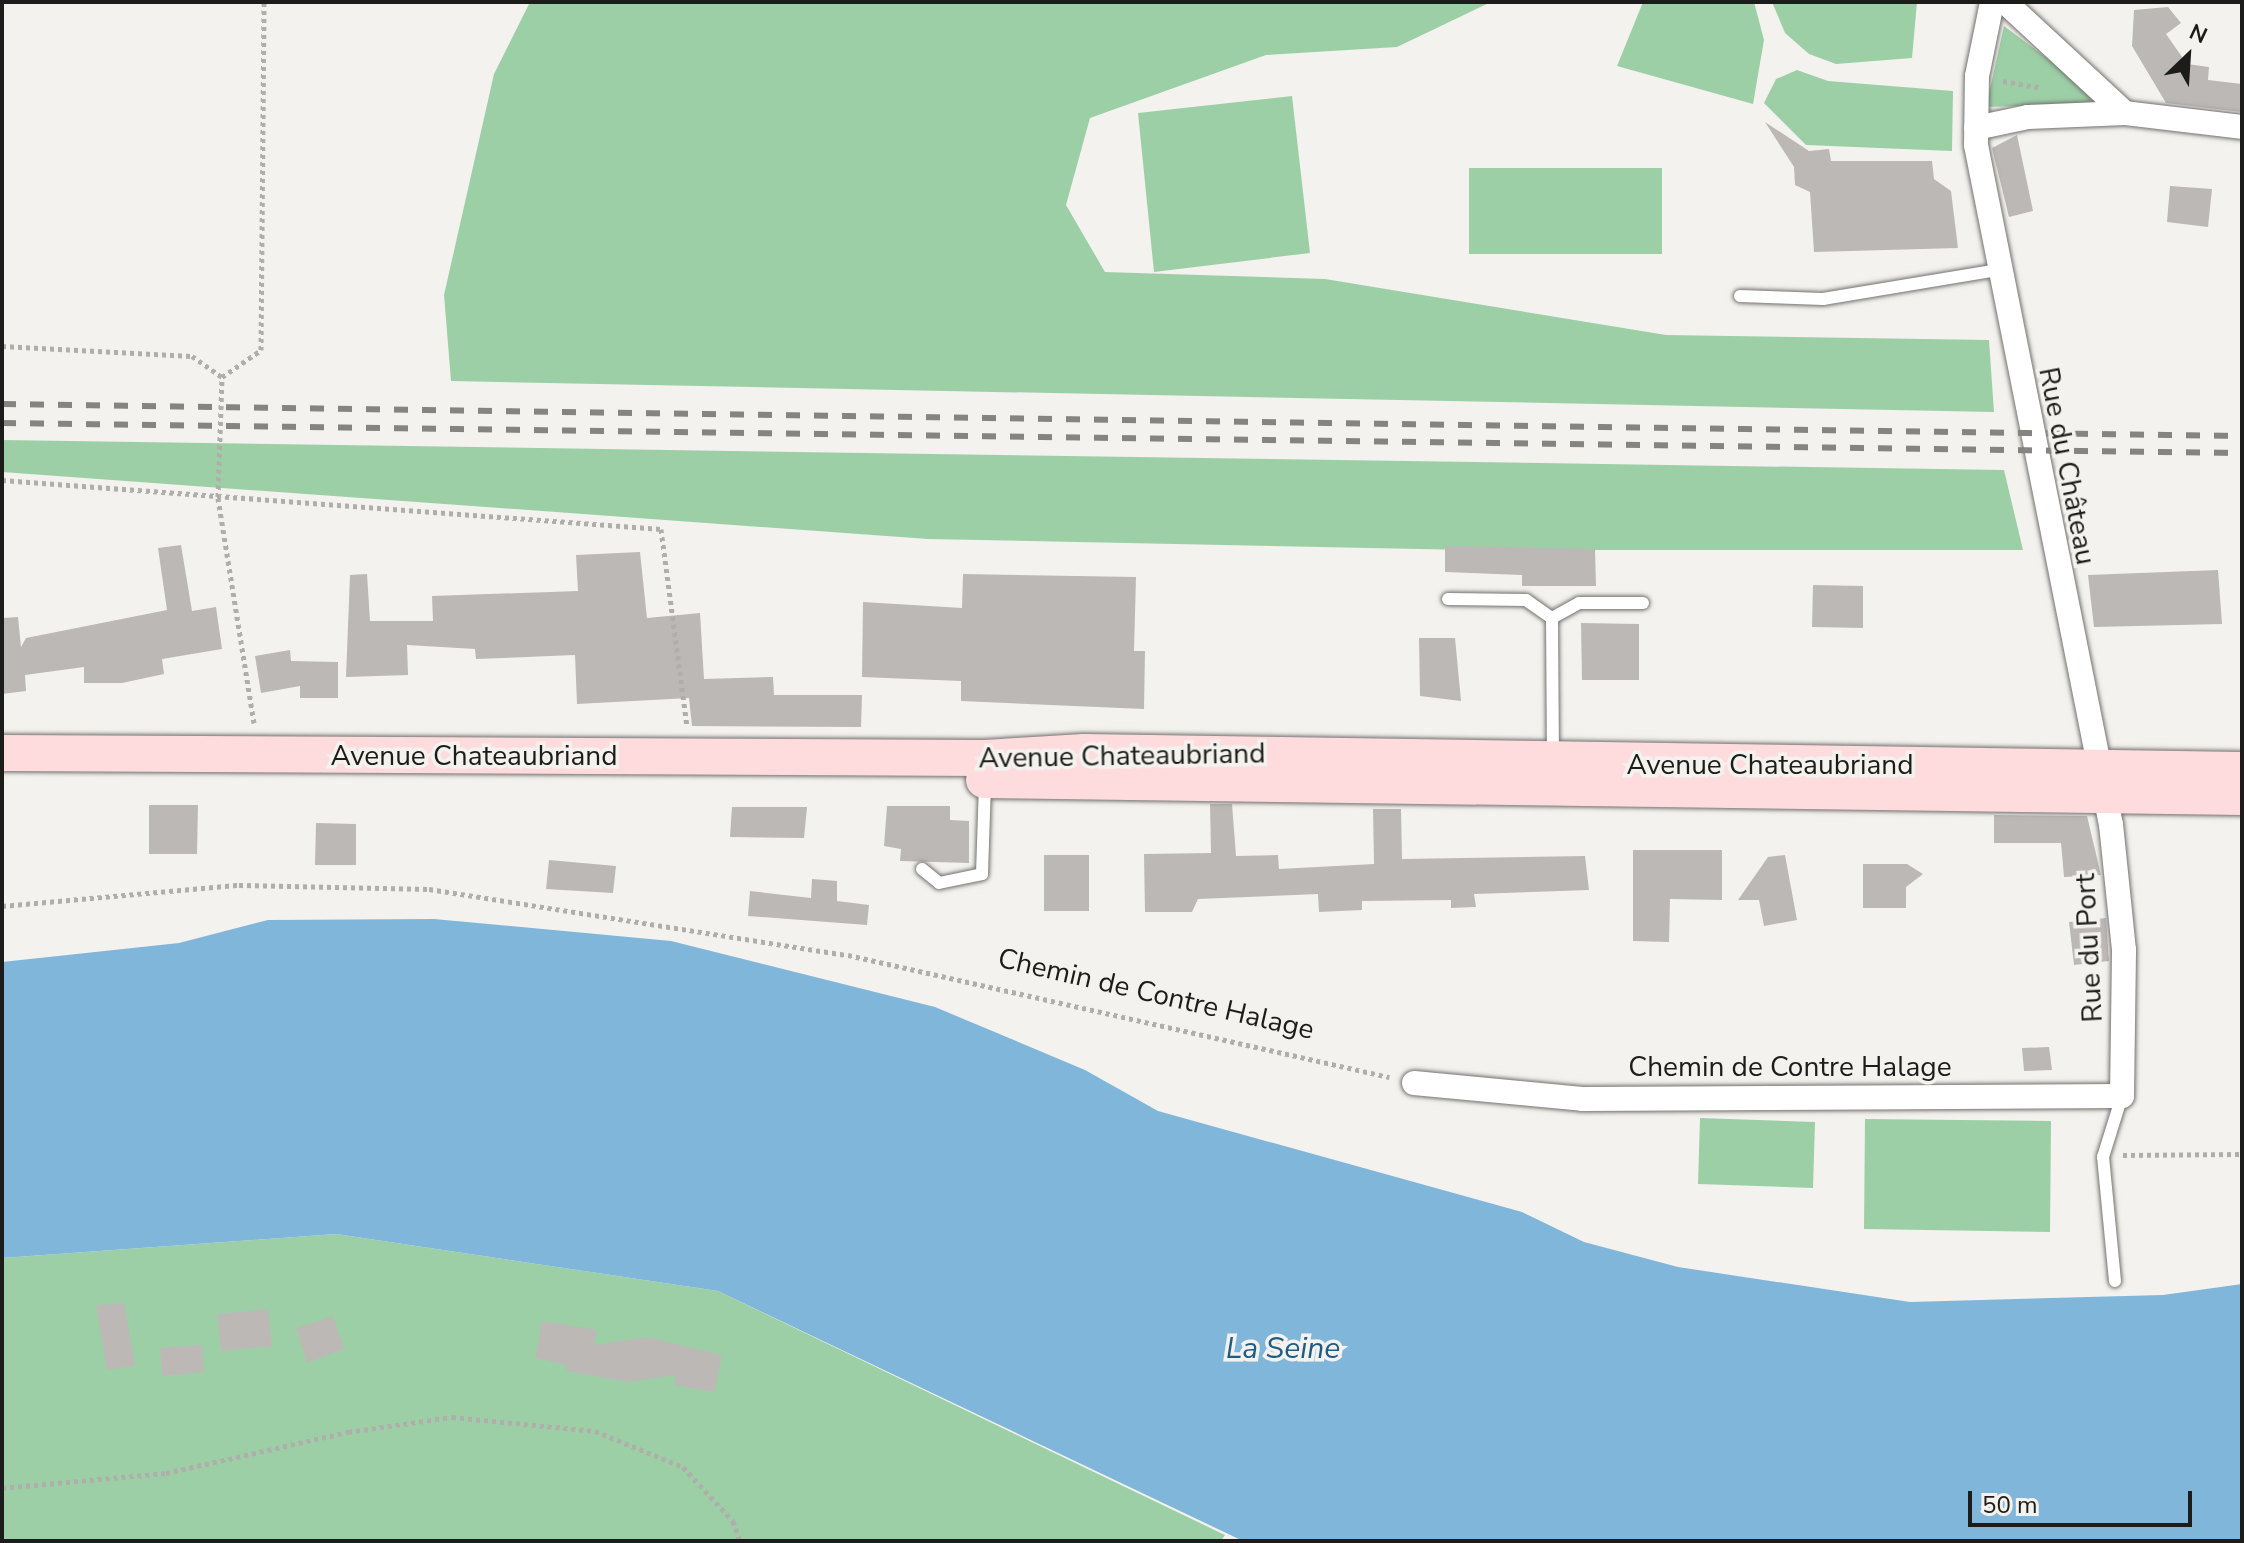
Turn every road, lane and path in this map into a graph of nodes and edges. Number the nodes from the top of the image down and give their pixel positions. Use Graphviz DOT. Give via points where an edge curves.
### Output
graph roads {
  1 [pos="264,2"];
  2 [pos="1992,2"];
  3 [pos="2005,2"];
  4 [pos="2125,113"];
  5 [pos="2242,127"];
  6 [pos="1976,137"];
  7 [pos="1999,270"];
  8 [pos="1740,296"];
  9 [pos="2,346"];
  10 [pos="222,377"];
  11 [pos="2,480"];
  12 [pos="218,497"];
  13 [pos="1448,599"];
  14 [pos="1643,603"];
  15 [pos="1552,618"];
  16 [pos="2,753"];
  17 [pos="691,757"];
  18 [pos="1553,763"];
  19 [pos="2242,770"];
  20 [pos="2,774"];
  21 [pos="262,776"];
  22 [pos="985,780"];
  23 [pos="2102,783"];
  24 [pos="2242,797"];
  25 [pos="922,869"];
  26 [pos="2,906"];
  27 [pos="1414,1083"];
  28 [pos="2122,1096"];
  29 [pos="2242,1154"];
  30 [pos="2115,1281"];
  31 [pos="2,1488"];
  32 [pos="740,1541"];
  1 -- 10 [label="path" via="261,350"];
  2 -- 6 [label="street, Rue du Château"];
  3 -- 4 [label="street"];
  4 -- 5 [label="street"];
  4 -- 6 [label="street" via="2028,117"];
  6 -- 7 [label="street, Rue du Château"];
  7 -- 8 [label="lane" via="1823,299"];
  7 -- 23 [label="street, Rue du Château"];
  9 -- 10 [label="path" via="192,356"];
  10 -- 12 [label="path"];
  11 -- 12 [label="path"];
  12 -- 17 [label="path" via="661,529"];
  12 -- 21 [label="path"];
  13 -- 15 [label="lane" via="1526,600"];
  14 -- 15 [label="lane" via="1579,603"];
  15 -- 18 [label="lane"];
  16 -- 17 [label="main road, Avenue Chateaubriand"];
  17 -- 18 [label="main road, Avenue Chateaubriand" via="1084,752"];
  18 -- 23 [label="main road, Avenue Chateaubriand"];
  19 -- 23 [label="main road, Avenue Chateaubriand"];
  20 -- 21 [label="main road, Avenue Chateaubriand"];
  21 -- 22 [label="main road, Avenue Chateaubriand"];
  22 -- 23 [label="main road, Avenue Chateaubriand"];
  22 -- 25 [label="lane" via="982,874 939,883"];
  23 -- 24 [label="main road, Avenue Chateaubriand"];
  23 -- 28 [label="street, Rue du Port" via="2124,950"];
  26 -- 27 [label="path, Chemin de Contre Halage" via="239,885 444,891 848,955"];
  27 -- 28 [label="street, Chemin de Contre Halage" via="1582,1099"];
  28 -- 29 [label="path" via="2121,1155"];
  28 -- 30 [label="lane" via="2103,1157"];
  31 -- 32 [label="path" via="166,1473 348,1432 452,1417 595,1431 683,1467 733,1521"];
}
